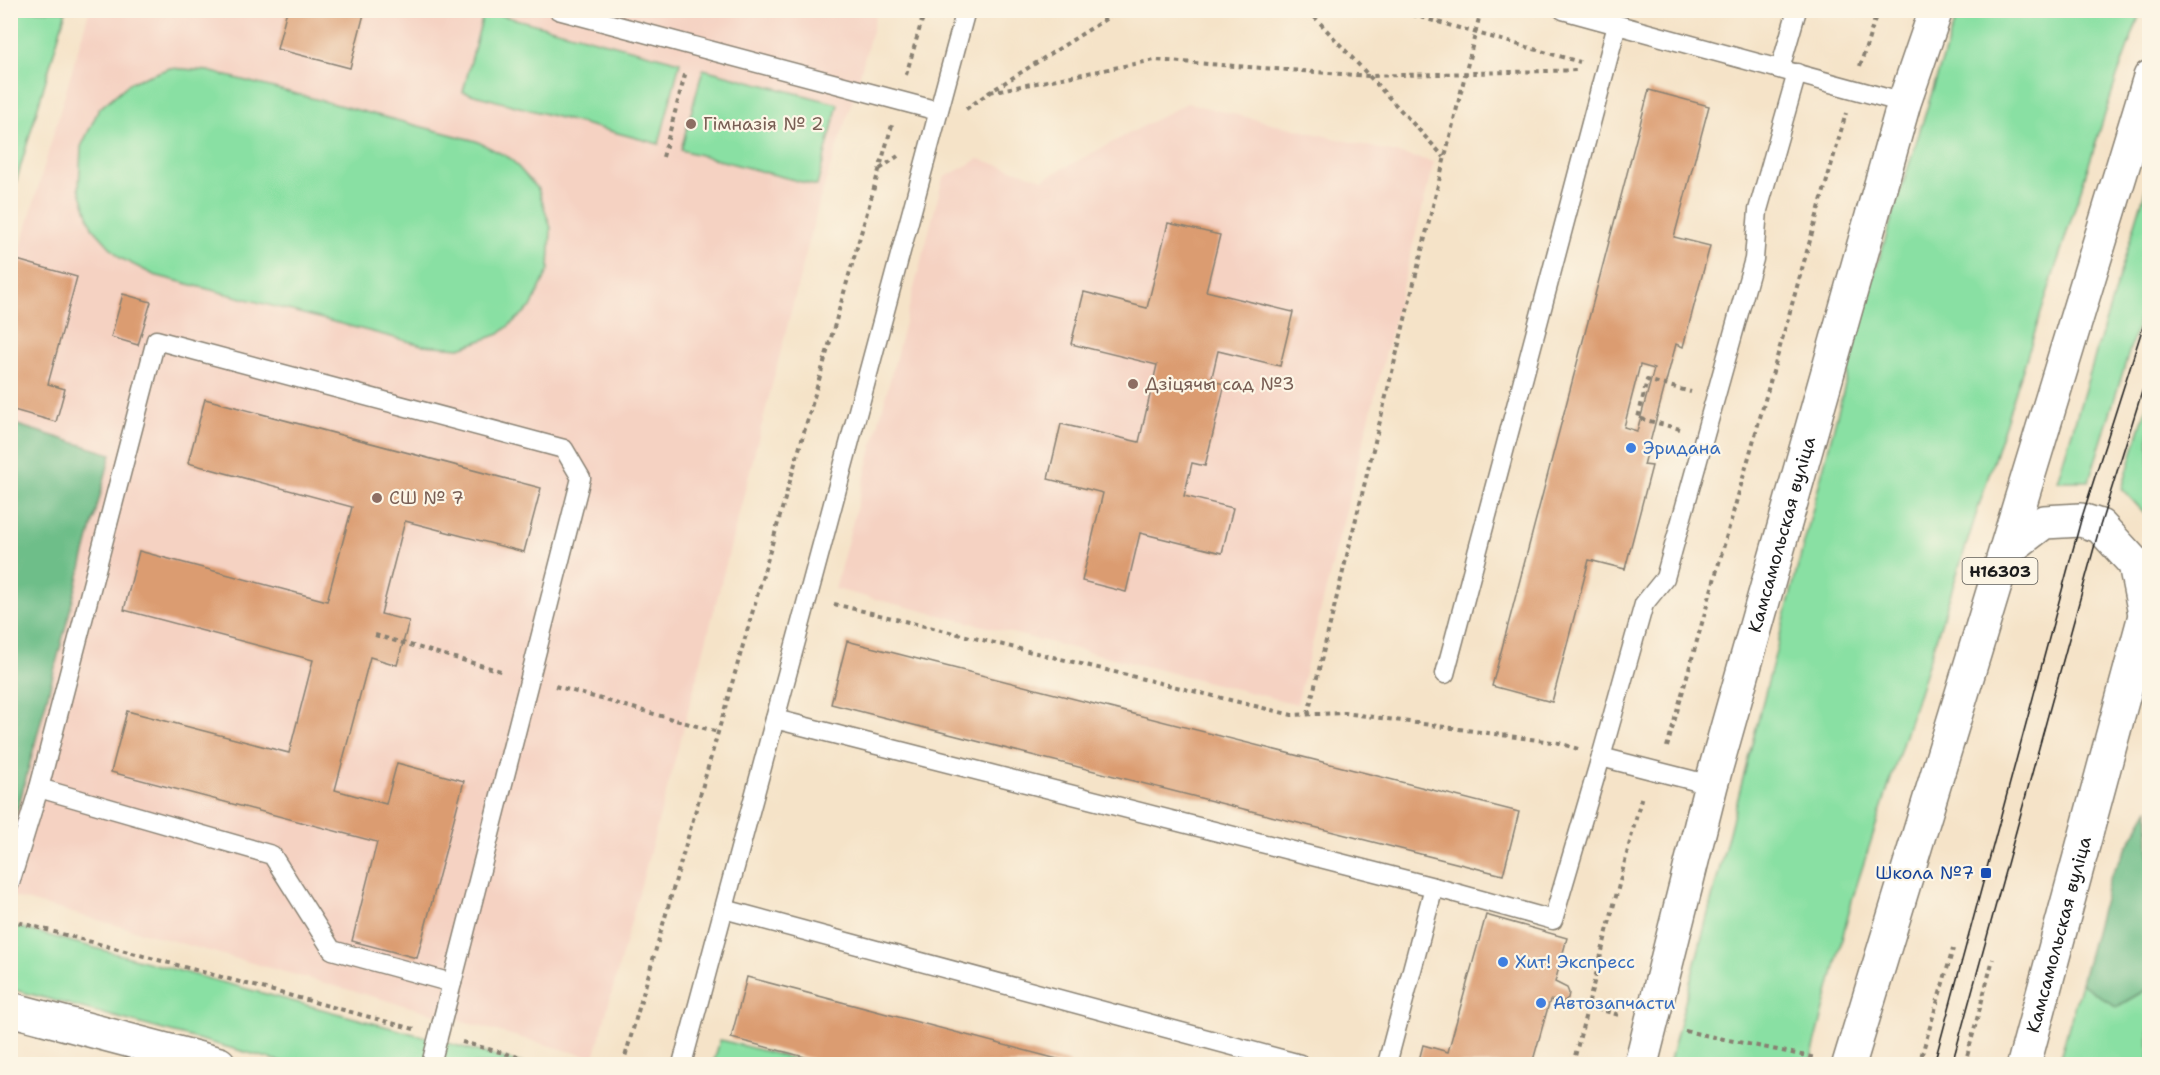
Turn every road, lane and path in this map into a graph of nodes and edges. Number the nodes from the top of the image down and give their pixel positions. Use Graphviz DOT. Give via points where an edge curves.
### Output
graph roads {
  1 [pos="558,10"];
  2 [pos="925,10"];
  3 [pos="966,10"];
  4 [pos="1120,10"];
  5 [pos="1308,10"];
  6 [pos="1395,10"];
  7 [pos="1481,10"];
  8 [pos="1563,10"];
  9 [pos="1797,10"];
  10 [pos="1878,10"];
  11 [pos="1935,10"];
  12 [pos="1617,25"];
  13 [pos="1475,33"];
  14 [pos="693,46"];
  15 [pos="1606,69"];
  16 [pos="1788,71"];
  17 [pos="1466,73"];
  18 [pos="1369,75"];
  19 [pos="2150,77"];
  20 [pos="1853,89"];
  21 [pos="899,101"];
  22 [pos="1904,103"];
  23 [pos="939,111"];
  24 [pos="663,157"];
  25 [pos="1445,157"];
  26 [pos="1666,385"];
  27 [pos="1656,423"];
  28 [pos="2006,551"];
  29 [pos="807,598"];
  30 [pos="2147,605"];
  31 [pos="375,635"];
  32 [pos="1445,674"];
  33 [pos="530,679"];
  34 [pos="1308,714"];
  35 [pos="775,719"];
  36 [pos="718,732"];
  37 [pos="1601,757"];
  38 [pos="1648,769"];
  39 [pos="1711,785"];
  40 [pos="39,788"];
  41 [pos="10,883"];
  42 [pos="1434,887"];
  43 [pos="723,909"];
  44 [pos="10,920"];
  45 [pos="1953,949"];
  46 [pos="1994,959"];
  47 [pos="452,983"];
  48 [pos="1588,1006"];
  49 [pos="10,1009"];
  50 [pos="1652,1024"];
  51 [pos="439,1035"];
  52 [pos="1836,1062"];
  53 [pos="219,1065"];
  54 [pos="431,1065"];
  55 [pos="545,1065"];
  56 [pos="622,1065"];
  57 [pos="682,1065"];
  58 [pos="1300,1065"];
  59 [pos="1386,1065"];
  60 [pos="1573,1065"];
  61 [pos="1641,1065"];
  62 [pos="1919,1065"];
  63 [pos="1965,1065"];
  64 [pos="2024,1065"];
  1 -- 14 [label="lane"];
  2 -- 21 [label="path"];
  3 -- 23 [label="lane"];
  4 -- 18 [label="path" via="990,92 1155,60"];
  5 -- 18 [label="path"];
  6 -- 13 [label="path"];
  7 -- 13 [label="path"];
  8 -- 12 [label="lane"];
  9 -- 16 [label="lane"];
  10 -- 20 [label="path"];
  11 -- 22 [label="main road, Камсамольская вуліца"];
  12 -- 15 [label="lane"];
  12 -- 16 [label="lane"];
  13 -- 15 [label="path"];
  13 -- 17 [label="path"];
  14 -- 21 [label="lane"];
  14 -- 24 [label="path"];
  15 -- 17 [label="path"];
  15 -- 32 [label="lane"];
  16 -- 20 [label="lane"];
  16 -- 37 [label="lane" via="1758,210 1754,259 1665,578 1644,604"];
  17 -- 18 [label="path"];
  17 -- 25 [label="path"];
  18 -- 25 [label="path"];
  19 -- 28 [label="main road, Н16303"];
  20 -- 22 [label="lane"];
  20 -- 38 [label="path" via="1668,746"];
  21 -- 23 [label="lane"];
  21 -- 36 [label="path"];
  22 -- 39 [label="main road, Камсамольская вуліца"];
  23 -- 29 [label="lane"];
  25 -- 34 [label="path"];
  26 -- 27 [label="path" via="1647,380 1638,418"];
  28 -- 30 [label="main road" via="2044,522 2081,520 2100,526 2135,564"];
  28 -- 52 [label="main road, Н16303"];
  29 -- 34 [label="path" via="1292,715"];
  29 -- 35 [label="lane"];
  30 -- 64 [label="main road, Камсамольская вуліца"];
  31 -- 33 [label="path"];
  33 -- 36 [label="path"];
  33 -- 40 [label="lane" via="581,478 564,449 156,340"];
  33 -- 47 [label="lane"];
  34 -- 37 [label="path" via="1345,713 1559,743"];
  35 -- 42 [label="lane"];
  35 -- 43 [label="lane"];
  36 -- 56 [label="path"];
  37 -- 38 [label="lane"];
  37 -- 42 [label="lane" via="1553,920"];
  38 -- 39 [label="lane"];
  38 -- 48 [label="path"];
  39 -- 50 [label="main road, Камсамольская вуліца"];
  40 -- 41 [label="lane"];
  40 -- 47 [label="lane" via="272,855 332,950"];
  42 -- 59 [label="lane"];
  43 -- 57 [label="lane"];
  43 -- 58 [label="lane"];
  44 -- 51 [label="path"];
  45 -- 62 [label="path"];
  46 -- 63 [label="path"];
  47 -- 51 [label="lane"];
  48 -- 50 [label="path"];
  48 -- 60 [label="path"];
  49 -- 53 [label="main road"];
  50 -- 52 [label="path"];
  50 -- 61 [label="main road, Камсамольская вуліца"];
  51 -- 54 [label="lane"];
  51 -- 55 [label="path"];
}
